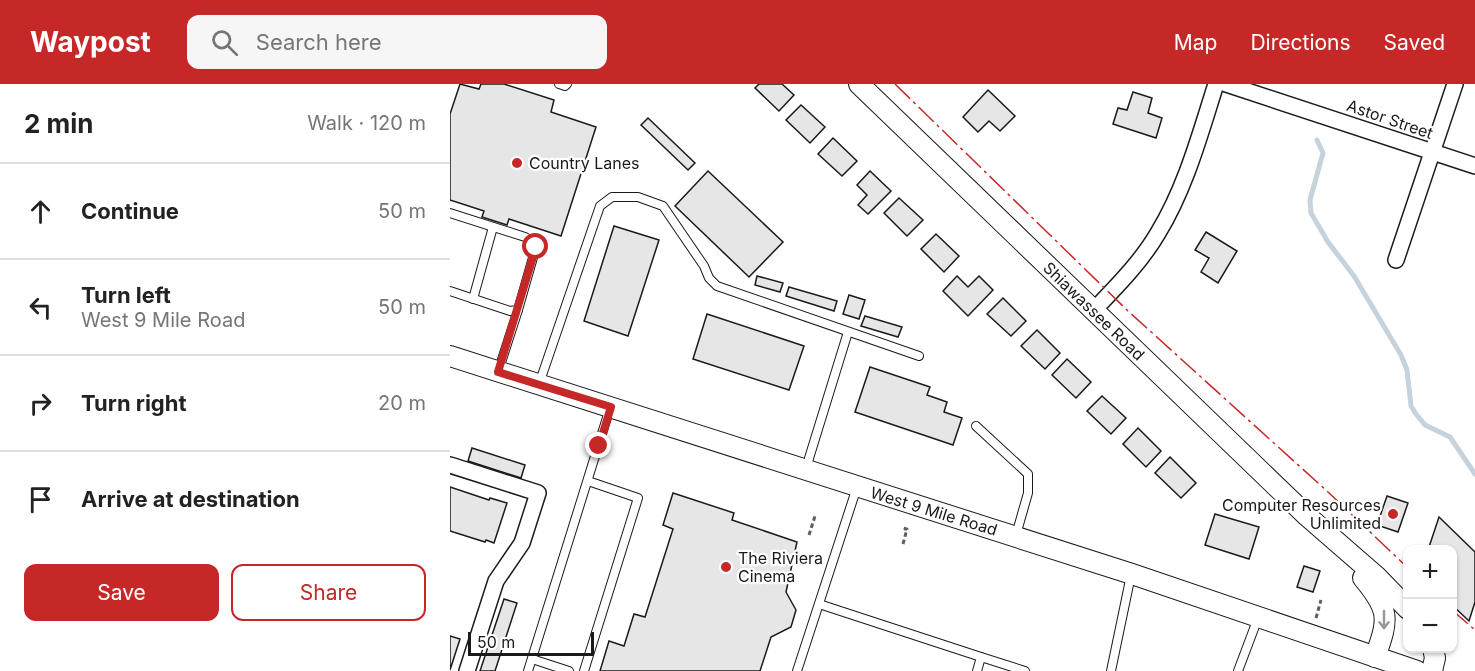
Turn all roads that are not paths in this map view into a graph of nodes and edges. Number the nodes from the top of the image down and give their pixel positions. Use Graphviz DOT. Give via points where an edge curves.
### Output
graph roads {
  1 [pos="559,84"];
  2 [pos="567,84"];
  3 [pos="859,84"];
  4 [pos="1216,84"];
  5 [pos="1226,84"];
  6 [pos="1455,84"];
  7 [pos="1432,152"];
  8 [pos="1475,166"];
  9 [pos="450,214"];
  10 [pos="493,227"];
  11 [pos="1396,260"];
  12 [pos="450,291"];
  13 [pos="473,299"];
  14 [pos="518,310"];
  15 [pos="1094,310"];
  16 [pos="848,332"];
  17 [pos="450,356"];
  18 [pos="919,356"];
  19 [pos="498,372"];
  20 [pos="539,384"];
  21 [pos="611,407"];
  22 [pos="976,426"];
  23 [pos="450,465"];
  24 [pos="806,470"];
  25 [pos="588,481"];
  26 [pos="858,486"];
  27 [pos="1016,536"];
  28 [pos="1329,537"];
  29 [pos="1132,574"];
  30 [pos="819,604"];
  31 [pos="1403,605"];
  32 [pos="1259,617"];
  33 [pos="1434,653"];
  34 [pos="981,657"];
  35 [pos="1375,657"];
  36 [pos="532,659"];
  37 [pos="467,671"];
  38 [pos="528,671"];
  39 [pos="569,671"];
  40 [pos="584,671"];
  41 [pos="797,671"];
  42 [pos="977,671"];
  43 [pos="1025,671"];
  44 [pos="1111,671"];
  45 [pos="1238,671"];
  46 [pos="1417,671"];
  47 [pos="1432,671"];
  1 -- 2 [label="lane"];
  3 -- 15 [label="street, Shiawassee Road"];
  4 -- 15 [label="street" via="1181,187 1159,233 1133,269"];
  5 -- 7 [label="street, Astor Street"];
  6 -- 7 [label="street"];
  7 -- 8 [label="street, Astor Street"];
  7 -- 11 [label="street"];
  9 -- 10 [label="lane"];
  10 -- 13 [label="lane"];
  10 -- 14 [label="lane" via="525,237 536,247"];
  12 -- 13 [label="lane"];
  13 -- 14 [label="lane"];
  14 -- 19 [label="lane"];
  15 -- 28 [label="street, Shiawassee Road"];
  16 -- 18 [label="lane"];
  16 -- 20 [label="lane" via="717,286 663,206 638,196 612,197 600,206"];
  16 -- 24 [label="lane"];
  17 -- 19 [label="street, West 9 Mile Road"];
  19 -- 20 [label="street, West 9 Mile Road"];
  20 -- 21 [label="street, West 9 Mile Road"];
  21 -- 24 [label="street, West 9 Mile Road"];
  21 -- 25 [label="lane"];
  22 -- 27 [label="lane" via="1028,474 1028,493"];
  23 -- 37 [label="street" via="538,493 522,543 496,581"];
  24 -- 26 [label="street, West 9 Mile Road"];
  25 -- 36 [label="lane"];
  25 -- 40 [label="lane" via="638,498"];
  26 -- 27 [label="street, West 9 Mile Road"];
  26 -- 30 [label="lane"];
  27 -- 29 [label="street, West 9 Mile Road"];
  28 -- 31 [label="street, Shiawassee Road"];
  28 -- 35 [label="street, Shiawassee Road, one-way" via="1384,609 1385,625"];
  29 -- 32 [label="street, West 9 Mile Road"];
  29 -- 44 [label="lane"];
  30 -- 34 [label="lane"];
  30 -- 41 [label="lane"];
  32 -- 35 [label="street, West 9 Mile Road"];
  32 -- 45 [label="lane"];
  33 -- 47 [label="street"];
  34 -- 42 [label="lane"];
  34 -- 43 [label="lane"];
  35 -- 46 [label="street, West 9 Mile Road"];
  36 -- 38 [label="lane"];
  36 -- 39 [label="lane"];
}
